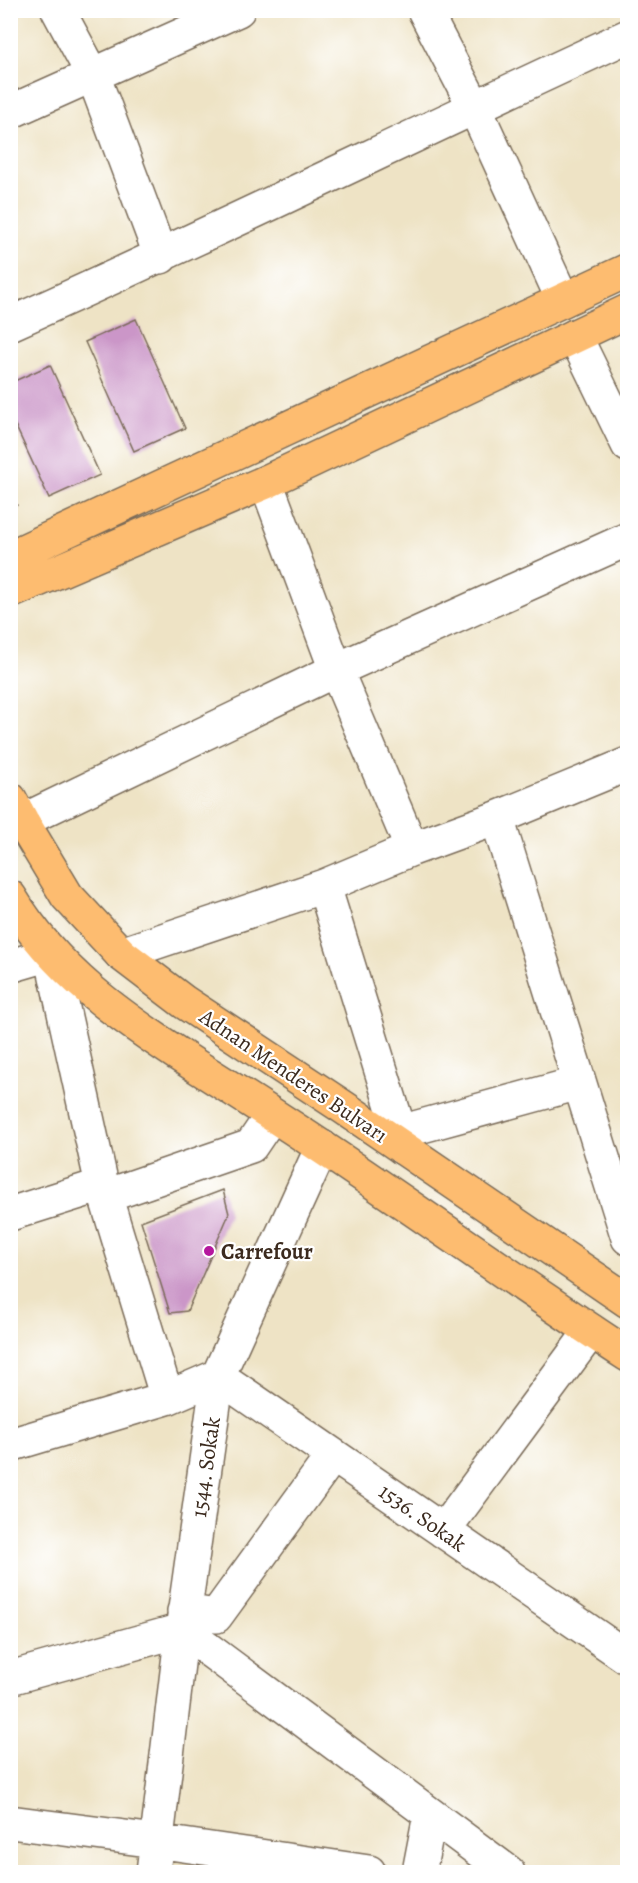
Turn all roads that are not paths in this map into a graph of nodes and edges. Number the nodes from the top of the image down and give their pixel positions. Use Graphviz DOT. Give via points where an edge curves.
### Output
graph roads {
  1 [pos="58,10"];
  2 [pos="238,10"];
  3 [pos="424,10"];
  4 [pos="627,36"];
  5 [pos="93,75"];
  6 [pos="474,106"];
  7 [pos="10,112"];
  8 [pos="161,257"];
  9 [pos="627,270"];
  10 [pos="563,300"];
  11 [pos="627,311"];
  12 [pos="10,324"];
  13 [pos="575,336"];
  14 [pos="627,445"];
  15 [pos="266,482"];
  16 [pos="627,539"];
  17 [pos="10,557"];
  18 [pos="10,592"];
  19 [pos="336,670"];
  20 [pos="627,764"];
  21 [pos="16,810"];
  22 [pos="498,818"];
  23 [pos="412,849"];
  24 [pos="324,885"];
  25 [pos="10,897"];
  26 [pos="51,954"];
  27 [pos="121,954"];
  28 [pos="10,966"];
  29 [pos="579,1083"];
  30 [pos="272,1115"];
  31 [pos="401,1140"];
  32 [pos="322,1147"];
  33 [pos="104,1190"];
  34 [pos="10,1214"];
  35 [pos="627,1238"];
  36 [pos="627,1301"];
  37 [pos="591,1331"];
  38 [pos="627,1355"];
  39 [pos="218,1376"];
  40 [pos="167,1398"];
  41 [pos="10,1445"];
  42 [pos="333,1455"];
  43 [pos="442,1531"];
  44 [pos="183,1621"];
  45 [pos="627,1658"];
  46 [pos="10,1678"];
  47 [pos="430,1815"];
  48 [pos="10,1822"];
  49 [pos="156,1841"];
  50 [pos="153,1872"];
  51 [pos="369,1872"];
  52 [pos="419,1872"];
  53 [pos="508,1872"];
  1 -- 5 [label="street"];
  2 -- 5 [label="street"];
  3 -- 6 [label="street"];
  4 -- 6 [label="street"];
  5 -- 7 [label="street"];
  5 -- 8 [label="street"];
  6 -- 8 [label="street"];
  6 -- 10 [label="street"];
  8 -- 12 [label="street"];
  9 -- 10 [label="main road"];
  10 -- 17 [label="main road"];
  11 -- 13 [label="main road"];
  13 -- 14 [label="street"];
  13 -- 15 [label="main road"];
  15 -- 18 [label="main road"];
  15 -- 19 [label="street"];
  16 -- 19 [label="street"];
  19 -- 21 [label="street"];
  19 -- 23 [label="street"];
  20 -- 22 [label="street"];
  21 -- 27 [label="main road, Adnan Menderes Bulvarı" via="67,896"];
  22 -- 23 [label="street"];
  22 -- 29 [label="street"];
  23 -- 24 [label="street"];
  24 -- 27 [label="street"];
  24 -- 31 [label="street"];
  25 -- 26 [label="main road, Adnan Menderes Bulvarı"];
  26 -- 28 [label="street"];
  26 -- 30 [label="main road, Adnan Menderes Bulvarı" via="102,1002"];
  26 -- 33 [label="street"];
  27 -- 31 [label="main road, Adnan Menderes Bulvarı" via="184,1002"];
  29 -- 31 [label="street"];
  29 -- 35 [label="street"];
  30 -- 32 [label="main road, Adnan Menderes Bulvarı"];
  30 -- 33 [label="street" via="251,1146"];
  31 -- 36 [label="main road, Adnan Menderes Bulvarı"];
  32 -- 37 [label="main road, Adnan Menderes Bulvarı"];
  32 -- 39 [label="street, 1544. Sokak"];
  33 -- 34 [label="street"];
  33 -- 40 [label="street"];
  37 -- 38 [label="main road, Adnan Menderes Bulvarı"];
  37 -- 43 [label="street"];
  39 -- 40 [label="street"];
  39 -- 42 [label="street, 1536. Sokak"];
  39 -- 44 [label="street, 1544. Sokak"];
  40 -- 41 [label="street"];
  42 -- 43 [label="street, 1536. Sokak"];
  42 -- 44 [label="street" via="216,1616"];
  43 -- 45 [label="street, 1536. Sokak"];
  44 -- 46 [label="street"];
  44 -- 47 [label="street"];
  44 -- 49 [label="street, 1544. Sokak"];
  47 -- 52 [label="street"];
  47 -- 53 [label="street"];
  48 -- 49 [label="street"];
  49 -- 50 [label="street, 1544. Sokak"];
  49 -- 51 [label="street"];
}
